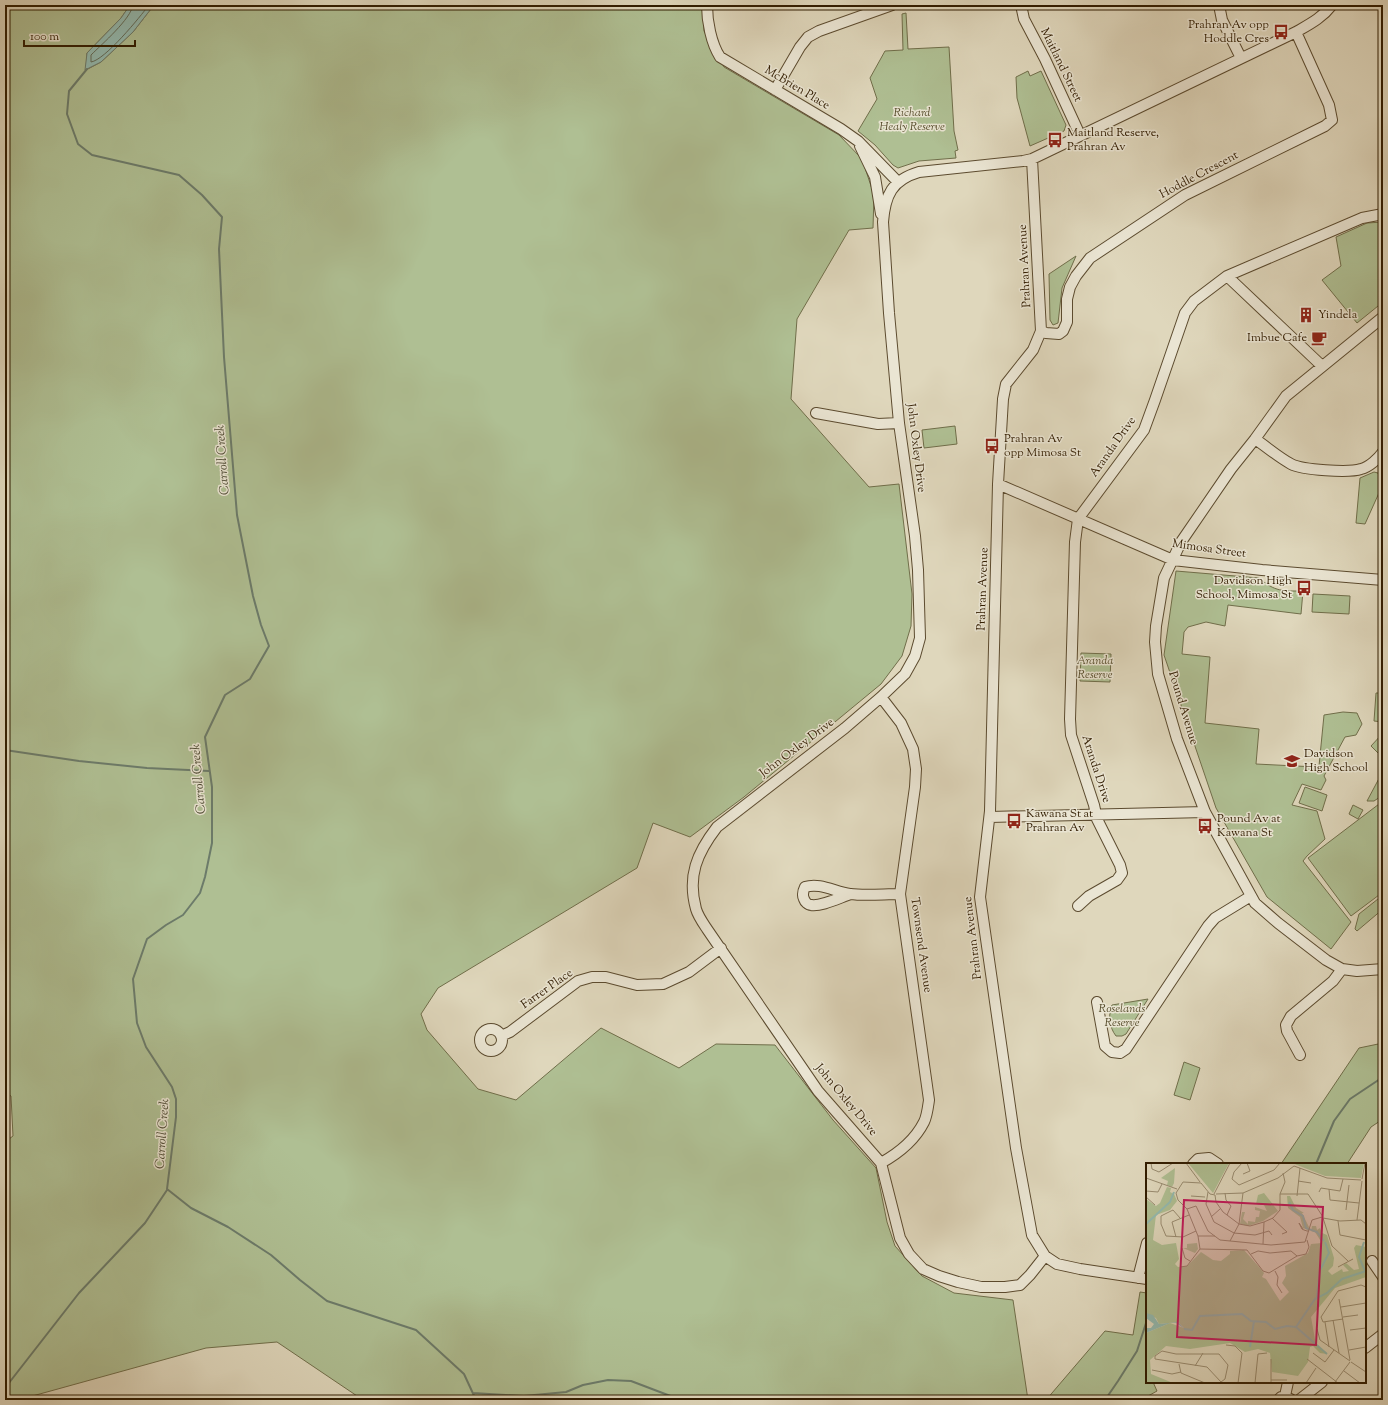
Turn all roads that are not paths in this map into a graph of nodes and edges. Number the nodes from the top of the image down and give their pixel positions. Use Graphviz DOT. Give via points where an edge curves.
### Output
graph roads {
  1 [pos="707,5"];
  2 [pos="892,5"];
  3 [pos="1020,5"];
  4 [pos="1219,5"];
  5 [pos="1332,5"];
  6 [pos="1296,32"];
  7 [pos="1241,58"];
  8 [pos="775,90"];
  9 [pos="1080,135"];
  10 [pos="858,141"];
  11 [pos="1032,159"];
  12 [pos="898,182"];
  13 [pos="1383,214"];
  14 [pos="883,222"];
  15 [pos="1227,276"];
  16 [pos="1383,317"];
  17 [pos="1041,331"];
  18 [pos="1322,366"];
  19 [pos="816,413"];
  20 [pos="899,423"];
  21 [pos="1255,439"];
  22 [pos="1382,458"];
  23 [pos="998,484"];
  24 [pos="1078,519"];
  25 [pos="1173,560"];
  26 [pos="1383,580"];
  27 [pos="881,697"];
  28 [pos="1205,812"];
  29 [pos="1096,815"];
  30 [pos="990,817"];
  31 [pos="851,894"];
  32 [pos="900,894"];
  33 [pos="1250,896"];
  34 [pos="1078,906"];
  35 [pos="720,948"];
  36 [pos="1342,969"];
  37 [pos="1383,969"];
  38 [pos="1097,1002"];
  39 [pos="501,1036"];
  40 [pos="1300,1055"];
  41 [pos="881,1163"];
  42 [pos="1194,1163"];
  43 [pos="1216,1163"];
  44 [pos="1146,1252"];
  45 [pos="1045,1256"];
  46 [pos="1372,1261"];
  47 [pos="1383,1277"];
  48 [pos="1143,1278"];
  49 [pos="1383,1334"];
  50 [pos="1366,1347"];
  51 [pos="1288,1383"];
  52 [pos="1321,1383"];
  53 [pos="1285,1399"];
  54 [pos="1299,1400"];
  1 -- 8 [label="street, McBrien Place" via="712,42 720,57"];
  2 -- 8 [label="street" via="808,37"];
  3 -- 9 [label="street, Maitland Street" via="1024,19"];
  4 -- 7 [label="street" via="1222,20"];
  5 -- 6 [label="street" via="1316,21"];
  6 -- 7 [label="street"];
  6 -- 17 [label="street, Hoddle Crescent" via="1329,105 1332,120 1325,126 1185,195 1090,258 1070,287 1067,322 1063,331 1059,334"];
  7 -- 9 [label="street"];
  8 -- 10 [label="street, McBrien Place"];
  9 -- 11 [label="street"];
  10 -- 12 [label="street, McBrien Place"];
  10 -- 14 [label="street" via="875,177"];
  11 -- 12 [label="street" via="919,172"];
  11 -- 17 [label="street, Prahran Avenue"];
  12 -- 14 [label="street, John Oxley Drive" via="888,196"];
  13 -- 15 [label="street, Aranda Drive" via="1362,218"];
  14 -- 20 [label="street, John Oxley Drive"];
  15 -- 18 [label="street"];
  15 -- 24 [label="street, Aranda Drive" via="1194,300 1185,313 1144,430"];
  16 -- 18 [label="street, Pound Avenue"];
  17 -- 23 [label="street, Prahran Avenue" via="1033,350 1010,378 1004,391"];
  18 -- 21 [label="street, Pound Avenue" via="1286,396"];
  19 -- 20 [label="street" via="878,424"];
  20 -- 27 [label="street, John Oxley Drive" via="918,563 920,638 916,656 905,674"];
  21 -- 22 [label="street" via="1302,468 1352,471 1363,469"];
  21 -- 25 [label="street, Pound Avenue" via="1181,542"];
  23 -- 24 [label="street, Mimosa Street"];
  23 -- 30 [label="street, Prahran Avenue"];
  24 -- 25 [label="street, Mimosa Street"];
  24 -- 29 [label="street, Aranda Drive" via="1075,542 1070,719 1071,735"];
  25 -- 26 [label="street, Mimosa Street"];
  25 -- 28 [label="street, Pound Avenue" via="1164,578 1156,626 1158,674 1178,739"];
  27 -- 32 [label="street, Townsend Avenue" via="901,723 913,749 916,769"];
  27 -- 35 [label="street, John Oxley Drive" via="717,827 705,842 697,858 693,892 697,910"];
  28 -- 29 [label="street"];
  28 -- 33 [label="street, Pound Avenue"];
  29 -- 30 [label="street"];
  29 -- 34 [label="street, Aranda Drive" via="1122,873 1118,880 1089,896"];
  30 -- 45 [label="street, Prahran Avenue" via="980,897 982,915 1027,1214 1032,1235"];
  31 -- 32 [label="street"];
  32 -- 41 [label="street, Townsend Avenue" via="929,1100 925,1121 910,1142 896,1155"];
  33 -- 36 [label="street, Pound Avenue" via="1266,914 1326,960"];
  33 -- 38 [label="street" via="1215,918 1208,926 1126,1049 1120,1053 1112,1052 1105,1046"];
  35 -- 39 [label="street, Farrer Place" via="689,972 663,984 637,985 592,976 578,981"];
  35 -- 41 [label="street, John Oxley Drive" via="818,1091"];
  36 -- 37 [label="street, Pound Avenue"];
  36 -- 40 [label="street" via="1334,981 1291,1016 1286,1025 1287,1032"];
  41 -- 45 [label="street, John Oxley Drive" via="900,1238 909,1254 923,1269 958,1282 981,1287 1005,1287 1020,1284"];
  42 -- 43 [label="street" via="1198,1159 1209,1158"];
  44 -- 48 [label="street"];
  45 -- 48 [label="street" via="1057,1264"];
  46 -- 47 [label="street"];
  49 -- 50 [label="street"];
  51 -- 53 [label="street"];
  52 -- 54 [label="street"];
}
